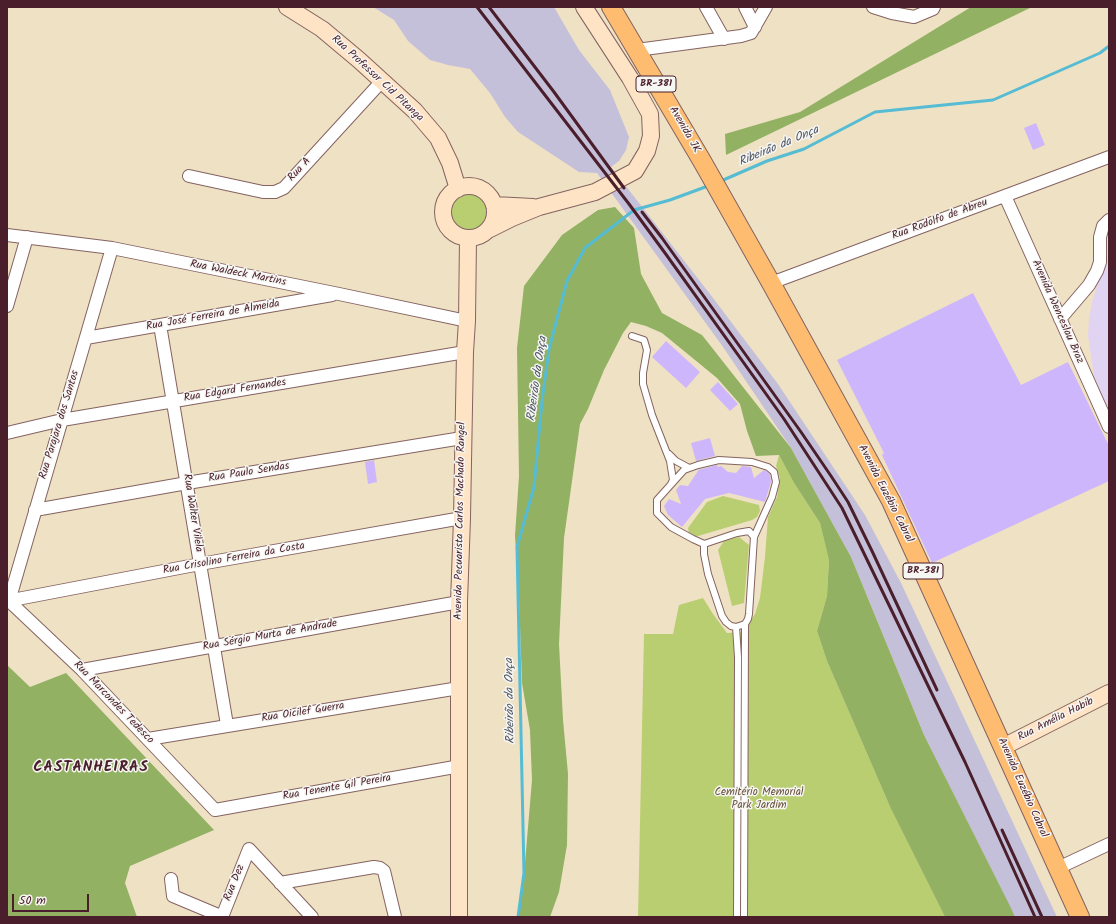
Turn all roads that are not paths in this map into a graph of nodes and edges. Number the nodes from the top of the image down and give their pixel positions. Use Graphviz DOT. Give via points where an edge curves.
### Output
graph roads {
  1 [pos="287,7"];
  2 [pos="584,7"];
  3 [pos="611,7"];
  4 [pos="706,7"];
  5 [pos="745,7"];
  6 [pos="766,7"];
  7 [pos="873,7"];
  8 [pos="932,8"];
  9 [pos="755,27"];
  10 [pos="724,38"];
  11 [pos="637,50"];
  12 [pos="382,81"];
  13 [pos="1109,157"];
  14 [pos="190,176"];
  15 [pos="458,189"];
  16 [pos="1005,196"];
  17 [pos="494,205"];
  18 [pos="539,207"];
  19 [pos="731,212"];
  20 [pos="1109,220"];
  21 [pos="490,228"];
  22 [pos="7,235"];
  23 [pos="27,237"];
  24 [pos="468,238"];
  25 [pos="112,248"];
  26 [pos="771,283"];
  27 [pos="339,294"];
  28 [pos="7,306"];
  29 [pos="1060,319"];
  30 [pos="467,322"];
  31 [pos="160,325"];
  32 [pos="632,336"];
  33 [pos="86,338"];
  34 [pos="465,352"];
  35 [pos="173,401"];
  36 [pos="62,420"];
  37 [pos="1109,427"];
  38 [pos="7,433"];
  39 [pos="462,438"];
  40 [pos="665,448"];
  41 [pos="689,468"];
  42 [pos="187,484"];
  43 [pos="670,485"];
  44 [pos="35,510"];
  45 [pos="462,518"];
  46 [pos="754,537"];
  47 [pos="704,544"];
  48 [pos="200,564"];
  49 [pos="8,601"];
  50 [pos="459,602"];
  51 [pos="744,624"];
  52 [pos="736,627"];
  53 [pos="214,647"];
  54 [pos="82,670"];
  55 [pos="459,688"];
  56 [pos="1109,693"];
  57 [pos="227,725"];
  58 [pos="148,739"];
  59 [pos="1003,747"];
  60 [pos="460,766"];
  61 [pos="215,810"];
  62 [pos="1109,844"];
  63 [pos="1058,868"];
  64 [pos="171,879"];
  65 [pos="280,883"];
  66 [pos="222,917"];
  67 [pos="312,917"];
  68 [pos="395,917"];
  69 [pos="459,917"];
  70 [pos="737,917"];
  71 [pos="744,917"];
  72 [pos="1080,917"];
  1 -- 12 [label="street, Rua Professor Cid Pitanga" via="322,29"];
  2 -- 18 [label="street" via="650,114 651,136 647,151 635,171 595,192"];
  3 -- 11 [label="main road, Avenida JK / BR-381"];
  4 -- 10 [label="street"];
  5 -- 9 [label="street"];
  6 -- 9 [label="street"];
  7 -- 8 [label="street" via="914,17"];
  9 -- 10 [label="street" via="751,33"];
  10 -- 11 [label="street"];
  11 -- 19 [label="main road, Avenida JK / BR-381"];
  12 -- 14 [label="street, Rua A" via="284,188 275,192 263,192"];
  12 -- 15 [label="street, Rua Professor Cid Pitanga" via="415,111 438,138 450,163"];
  13 -- 16 [label="street, Rua Rodolfo de Abreu"];
  15 -- 17 [label="street" via="480,189 491,198"];
  15 -- 24 [label="street" via="446,201 444,218 453,232"];
  16 -- 26 [label="street, Rua Rodolfo de Abreu"];
  16 -- 29 [label="street, Avenida Wenceslau Braz"];
  17 -- 18 [label="street"];
  17 -- 21 [label="street" via="494,221"];
  18 -- 21 [label="street"];
  19 -- 26 [label="main road, Avenida Euzébio Cabral / BR-381"];
  20 -- 29 [label="street" via="1103,226 1100,237 1100,262 1097,271 1089,285"];
  21 -- 24 [label="street" via="480,236"];
  22 -- 23 [label="street, Rua Waldeck Martins"];
  23 -- 25 [label="street, Rua Waldeck Martins"];
  23 -- 28 [label="street"];
  24 -- 30 [label="street, Avenida Pecuarista Carlos Machado Rangel"];
  25 -- 27 [label="street, Rua Waldeck Martins"];
  25 -- 33 [label="street, Rua Parajara dos Santos"];
  26 -- 59 [label="main road, Avenida Euzébio Cabral / BR-381" via="891,501"];
  27 -- 30 [label="street, Rua Waldeck Martins"];
  27 -- 31 [label="street, Rua José Ferreira de Almeida"];
  29 -- 37 [label="street, Avenida Wenceslau Braz"];
  30 -- 34 [label="street, Avenida Pecuarista Carlos Machado Rangel"];
  31 -- 33 [label="street, Rua José Ferreira de Almeida"];
  31 -- 35 [label="street, Rua Walter Vilela"];
  32 -- 40 [label="lane" via="644,340 647,350 643,384"];
  33 -- 36 [label="street, Rua Parajara dos Santos"];
  34 -- 35 [label="street, Rua Edgard Fernandes"];
  34 -- 39 [label="street, Avenida Pecuarista Carlos Machado Rangel"];
  35 -- 36 [label="street, Rua Edgard Fernandes"];
  35 -- 42 [label="street, Rua Walter Vilela"];
  36 -- 38 [label="street, Rua Edgard Fernandes"];
  36 -- 44 [label="street, Rua Parajara dos Santos"];
  39 -- 42 [label="street, Rua Paulo Sendas"];
  39 -- 45 [label="street, Avenida Pecuarista Carlos Machado Rangel"];
  40 -- 41 [label="lane" via="676,461"];
  40 -- 43 [label="lane" via="673,474"];
  41 -- 43 [label="lane"];
  41 -- 46 [label="lane" via="719,460 752,462 768,467 774,472 776,482 772,497"];
  42 -- 44 [label="street, Rua Paulo Sendas"];
  42 -- 48 [label="street, Rua Walter Vilela"];
  43 -- 47 [label="lane" via="657,500 657,513 671,527"];
  44 -- 49 [label="street, Rua Parajara dos Santos"];
  45 -- 48 [label="street, Rua Crisolino Ferreira da Costa"];
  45 -- 50 [label="street, Avenida Pecuarista Carlos Machado Rangel"];
  46 -- 47 [label="lane" via="749,531"];
  46 -- 51 [label="lane" via="749,614"];
  47 -- 52 [label="lane" via="708,574 722,616 731,626"];
  48 -- 49 [label="street, Rua Crisolino Ferreira da Costa"];
  48 -- 53 [label="street, Rua Walter Vilela"];
  49 -- 54 [label="street, Rua Marcondes Tedesco"];
  50 -- 53 [label="street, Rua Sérgio Murta de Andrade"];
  50 -- 55 [label="street, Avenida Pecuarista Carlos Machado Rangel"];
  51 -- 52 [label="lane"];
  51 -- 71 [label="lane"];
  52 -- 70 [label="lane"];
  53 -- 54 [label="street, Rua Sérgio Murta de Andrade"];
  53 -- 57 [label="street, Rua Walter Vilela"];
  54 -- 58 [label="street, Rua Marcondes Tedesco"];
  55 -- 57 [label="street, Rua Oicilef Guerra"];
  55 -- 60 [label="street, Avenida Pecuarista Carlos Machado Rangel"];
  56 -- 59 [label="street, Rua Amélia Habib"];
  57 -- 58 [label="street, Rua Oicilef Guerra"];
  58 -- 61 [label="street, Rua Marcondes Tedesco"];
  59 -- 63 [label="main road, Avenida Euzébio Cabral / BR-381"];
  60 -- 61 [label="street, Rua Tenente Gil Pereira"];
  60 -- 69 [label="street, Avenida Pecuarista Carlos Machado Rangel"];
  62 -- 63 [label="street"];
  63 -- 72 [label="main road, Avenida Euzébio Cabral / BR-381"];
  64 -- 66 [label="street" via="173,896"];
  65 -- 66 [label="street, Rua Dez" via="249,850"];
  65 -- 67 [label="street"];
  65 -- 68 [label="street" via="380,868 384,871"];
}
